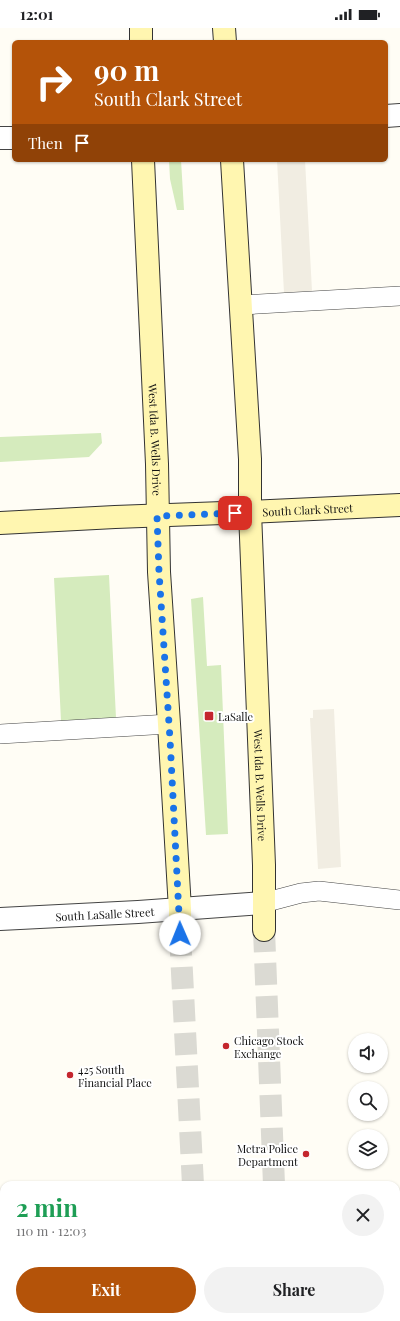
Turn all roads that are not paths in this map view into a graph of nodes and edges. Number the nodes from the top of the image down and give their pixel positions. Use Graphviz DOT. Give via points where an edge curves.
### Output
graph roads {
  1 [pos="141,28"];
  2 [pos="224,28"];
  3 [pos="141,40"];
  4 [pos="225,40"];
  5 [pos="400,115"];
  6 [pos="388,116"];
  7 [pos="0,138"];
  8 [pos="12,138"];
  9 [pos="143,162"];
  10 [pos="232,162"];
  11 [pos="400,296"];
  12 [pos="241,305"];
  13 [pos="400,505"];
  14 [pos="250,512"];
  15 [pos="157,516"];
  16 [pos="0,523"];
  17 [pos="169,724"];
  18 [pos="0,734"];
  19 [pos="400,900"];
  20 [pos="263,903"];
  21 [pos="180,909"];
  22 [pos="0,919"];
  23 [pos="264,930"];
  24 [pos="180,934"];
  1 -- 3 [label="main road"];
  2 -- 4 [label="main road"];
  5 -- 6 [label="street"];
  7 -- 8 [label="street"];
  9 -- 15 [label="main road, West Ida B. Wells Drive" via="157,457"];
  10 -- 12 [label="main road, West Ida B. Wells Drive"];
  11 -- 12 [label="lane"];
  12 -- 14 [label="main road, West Ida B. Wells Drive" via="250,459"];
  13 -- 14 [label="main road, South Clark Street"];
  14 -- 15 [label="main road, South Clark Street"];
  14 -- 20 [label="main road, West Ida B. Wells Drive" via="264,865"];
  15 -- 16 [label="main road, South Clark Street"];
  15 -- 17 [label="main road, West Ida B. Wells Drive"];
  17 -- 18 [label="lane"];
  17 -- 21 [label="main road, West Ida B. Wells Drive"];
  19 -- 20 [label="lane, South LaSalle Street" via="319,891"];
  20 -- 21 [label="street, South LaSalle Street"];
  20 -- 23 [label="main road, West Ida B. Wells Drive"];
  21 -- 22 [label="street, South LaSalle Street"];
  21 -- 24 [label="main road, West Ida B. Wells Drive"];
}
